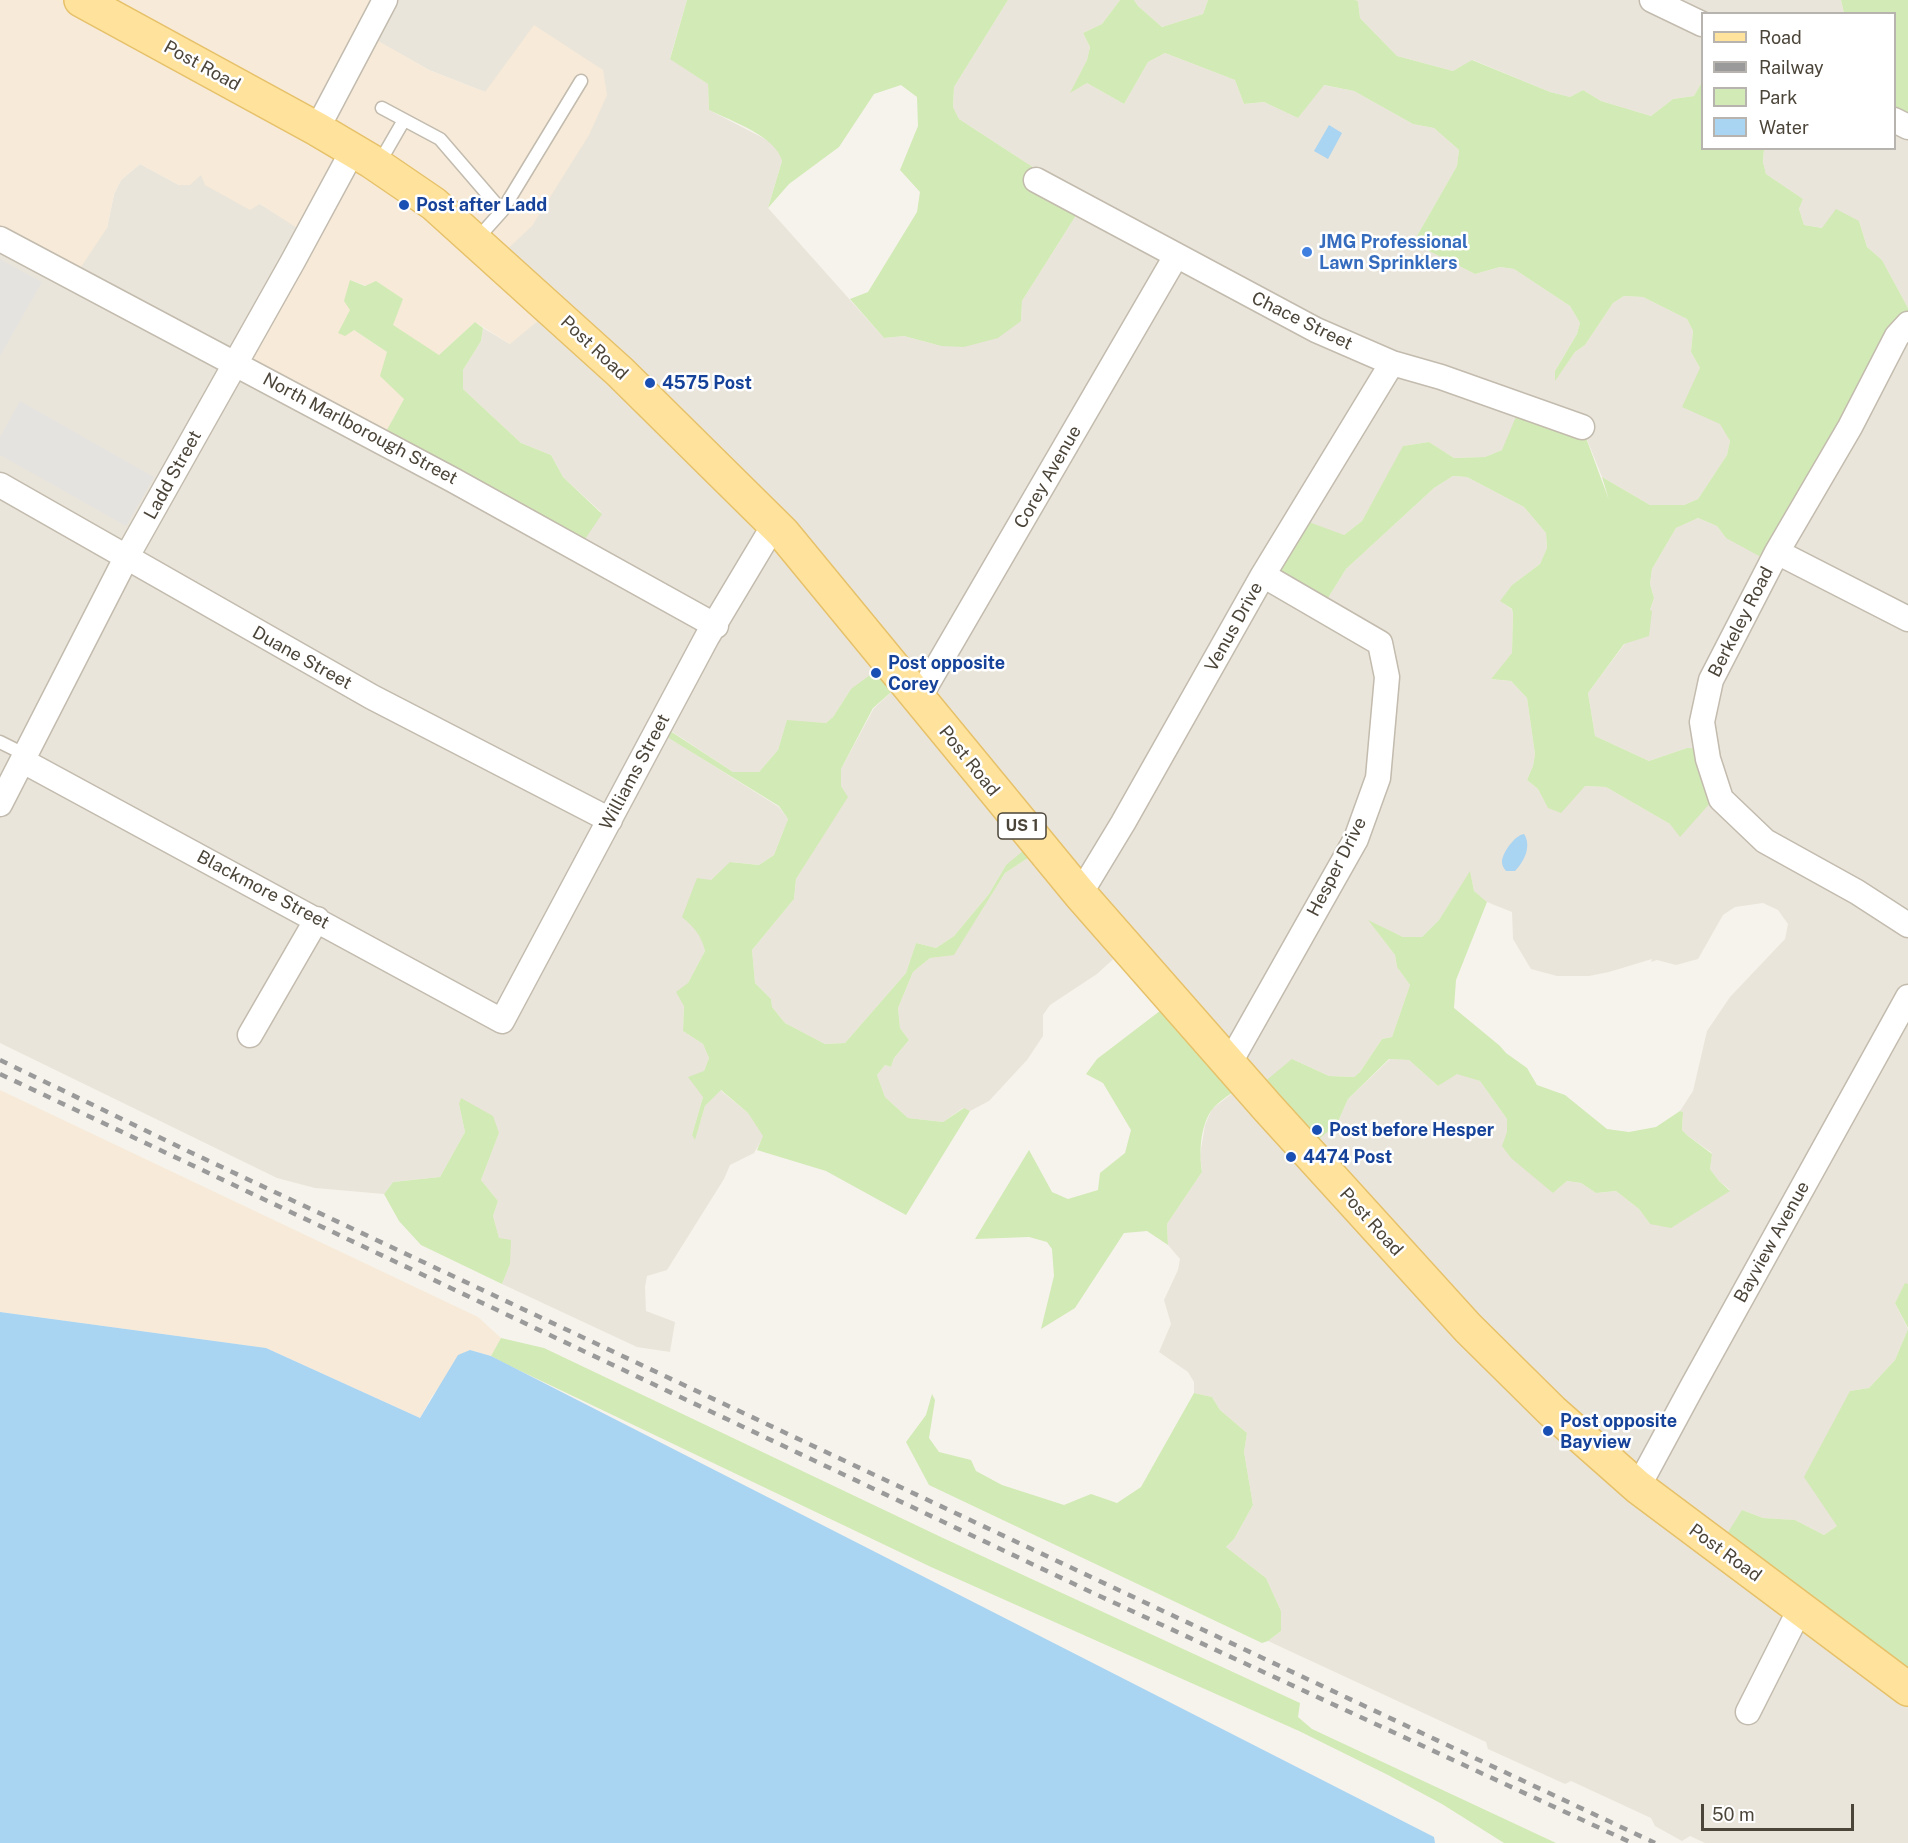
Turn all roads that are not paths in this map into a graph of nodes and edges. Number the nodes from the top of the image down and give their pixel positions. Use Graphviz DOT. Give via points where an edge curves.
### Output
graph roads {
  1 [pos="81,0"];
  2 [pos="384,0"];
  3 [pos="1652,0"];
  4 [pos="1701,24"];
  5 [pos="581,81"];
  6 [pos="382,108"];
  7 [pos="404,120"];
  8 [pos="317,129"];
  9 [pos="365,158"];
  10 [pos="1036,180"];
  11 [pos="502,211"];
  12 [pos="0,239"];
  13 [pos="476,240"];
  14 [pos="1176,256"];
  15 [pos="1908,324"];
  16 [pos="236,363"];
  17 [pos="1392,363"];
  18 [pos="1582,428"];
  19 [pos="0,485"];
  20 [pos="774,525"];
  21 [pos="1777,552"];
  22 [pos="126,558"];
  23 [pos="1263,575"];
  24 [pos="1908,619"];
  25 [pos="716,626"];
  26 [pos="919,699"];
  27 [pos="0,742"];
  28 [pos="24,758"];
  29 [pos="0,804"];
  30 [pos="610,820"];
  31 [pos="1080,894"];
  32 [pos="317,919"];
  33 [pos="1908,925"];
  34 [pos="1908,997"];
  35 [pos="502,1021"];
  36 [pos="250,1035"];
  37 [pos="1229,1064"];
  38 [pos="1638,1487"];
  39 [pos="1800,1609"];
  40 [pos="1908,1689"];
  41 [pos="1748,1712"];
  1 -- 8 [label="main road, Post Road / US 1"];
  2 -- 8 [label="street"];
  3 -- 4 [label="street"];
  5 -- 11 [label="lane"];
  6 -- 7 [label="lane"];
  7 -- 9 [label="lane"];
  7 -- 11 [label="lane" via="440,139"];
  8 -- 9 [label="main road, Post Road / US 1"];
  9 -- 13 [label="main road, Post Road / US 1" via="434,204"];
  9 -- 16 [label="street, Ladd Street"];
  10 -- 14 [label="street, Chace Street"];
  11 -- 13 [label="lane"];
  12 -- 16 [label="street, North Marlborough Street"];
  13 -- 20 [label="main road, Post Road / US 1" via="621,372"];
  14 -- 17 [label="street, Chace Street" via="1316,330"];
  14 -- 26 [label="street, Corey Avenue"];
  15 -- 21 [label="street, Berkeley Road" via="1897,336 1850,427"];
  16 -- 22 [label="street, Ladd Street"];
  16 -- 25 [label="street, North Marlborough Street"];
  17 -- 18 [label="street, Chace Street"];
  17 -- 23 [label="street, Venus Drive"];
  19 -- 22 [label="street, Duane Street"];
  20 -- 25 [label="street, Williams Street"];
  20 -- 26 [label="main road, Post Road / US 1"];
  21 -- 24 [label="street"];
  21 -- 33 [label="street, Berkeley Road" via="1711,680 1702,722 1720,799 1765,841"];
  22 -- 28 [label="street, Ladd Street"];
  22 -- 30 [label="street, Duane Street" via="372,697"];
  23 -- 31 [label="street, Venus Drive"];
  23 -- 37 [label="street, Hesper Drive" via="1380,644 1387,677 1386,697 1378,778 1356,839"];
  25 -- 30 [label="street, Williams Street"];
  26 -- 31 [label="main road, Post Road / US 1"];
  27 -- 28 [label="lane"];
  28 -- 29 [label="street, Ladd Street"];
  28 -- 32 [label="street, Blackmore Street"];
  30 -- 35 [label="street, Williams Street"];
  31 -- 37 [label="main road, Post Road / US 1"];
  32 -- 35 [label="street, Blackmore Street"];
  32 -- 36 [label="street"];
  34 -- 38 [label="street, Bayview Avenue"];
  37 -- 38 [label="main road, Post Road / US 1" via="1468,1328 1552,1411"];
  38 -- 39 [label="main road, Post Road / US 1"];
  39 -- 40 [label="main road, Post Road / US 1"];
  39 -- 41 [label="street"];
}
